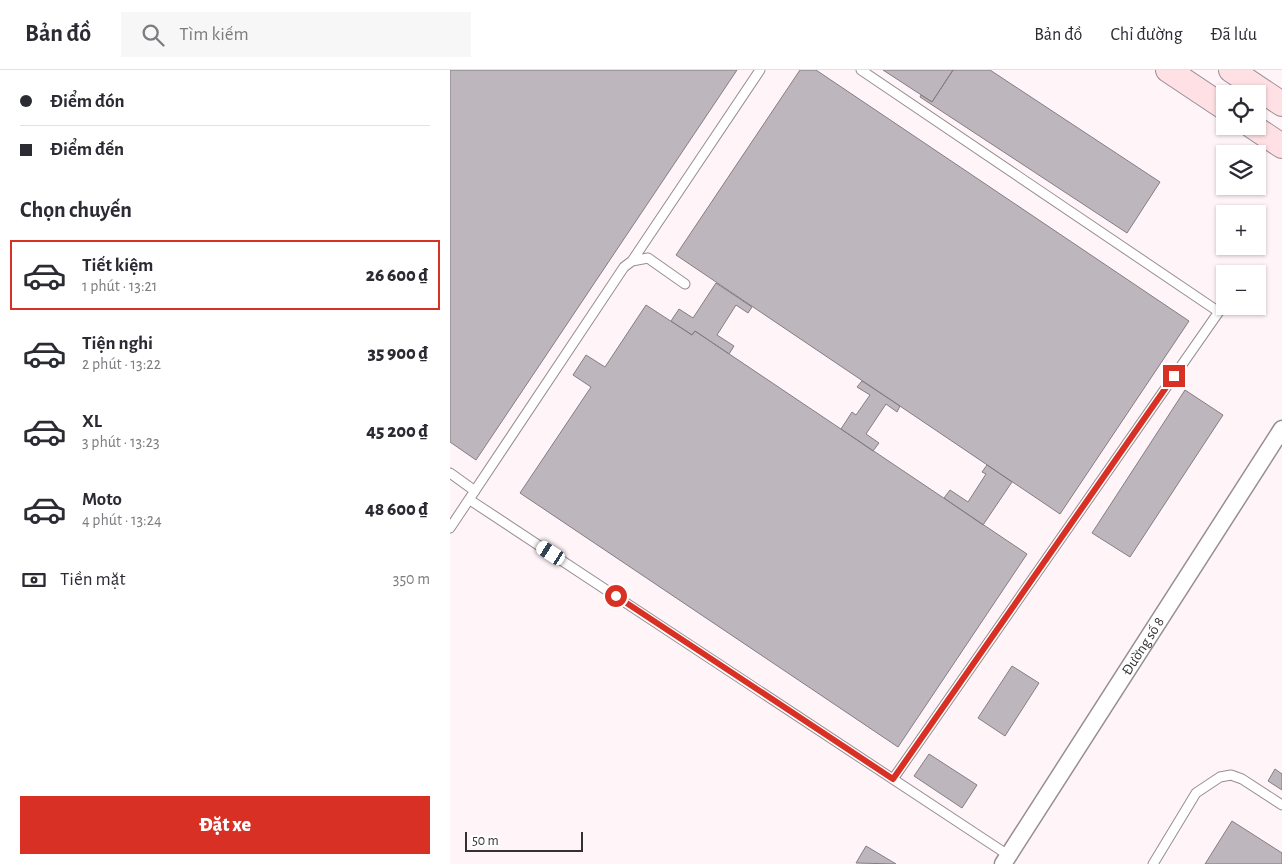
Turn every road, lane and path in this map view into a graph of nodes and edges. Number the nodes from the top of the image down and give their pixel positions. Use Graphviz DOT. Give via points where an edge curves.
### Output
graph roads {
  1 [pos="760,70"];
  2 [pos="860,70"];
  3 [pos="1168,70"];
  4 [pos="1231,70"];
  5 [pos="1216,102"];
  6 [pos="1282,104"];
  7 [pos="1266,135"];
  8 [pos="1282,146"];
  9 [pos="632,261"];
  10 [pos="685,284"];
  11 [pos="1216,310"];
  12 [pos="1217,315"];
  13 [pos="1282,429"];
  14 [pos="450,473"];
  15 [pos="476,491"];
  16 [pos="470,500"];
  17 [pos="450,528"];
  18 [pos="893,779"];
  19 [pos="1282,805"];
  20 [pos="1005,860"];
  21 [pos="1153,864"];
  1 -- 9 [label="lane"];
  2 -- 11 [label="lane"];
  3 -- 5 [label="street"];
  4 -- 6 [label="street"];
  7 -- 8 [label="street"];
  9 -- 10 [label="lane" via="648,258"];
  9 -- 15 [label="lane" via="624,267"];
  12 -- 18 [label="lane"];
  13 -- 20 [label="street, Đường số 8"];
  14 -- 15 [label="lane"];
  15 -- 16 [label="lane"];
  16 -- 17 [label="lane"];
  16 -- 18 [label="lane"];
  18 -- 20 [label="lane"];
  19 -- 21 [label="lane" via="1242,779 1231,775 1220,777 1196,793"];
}
